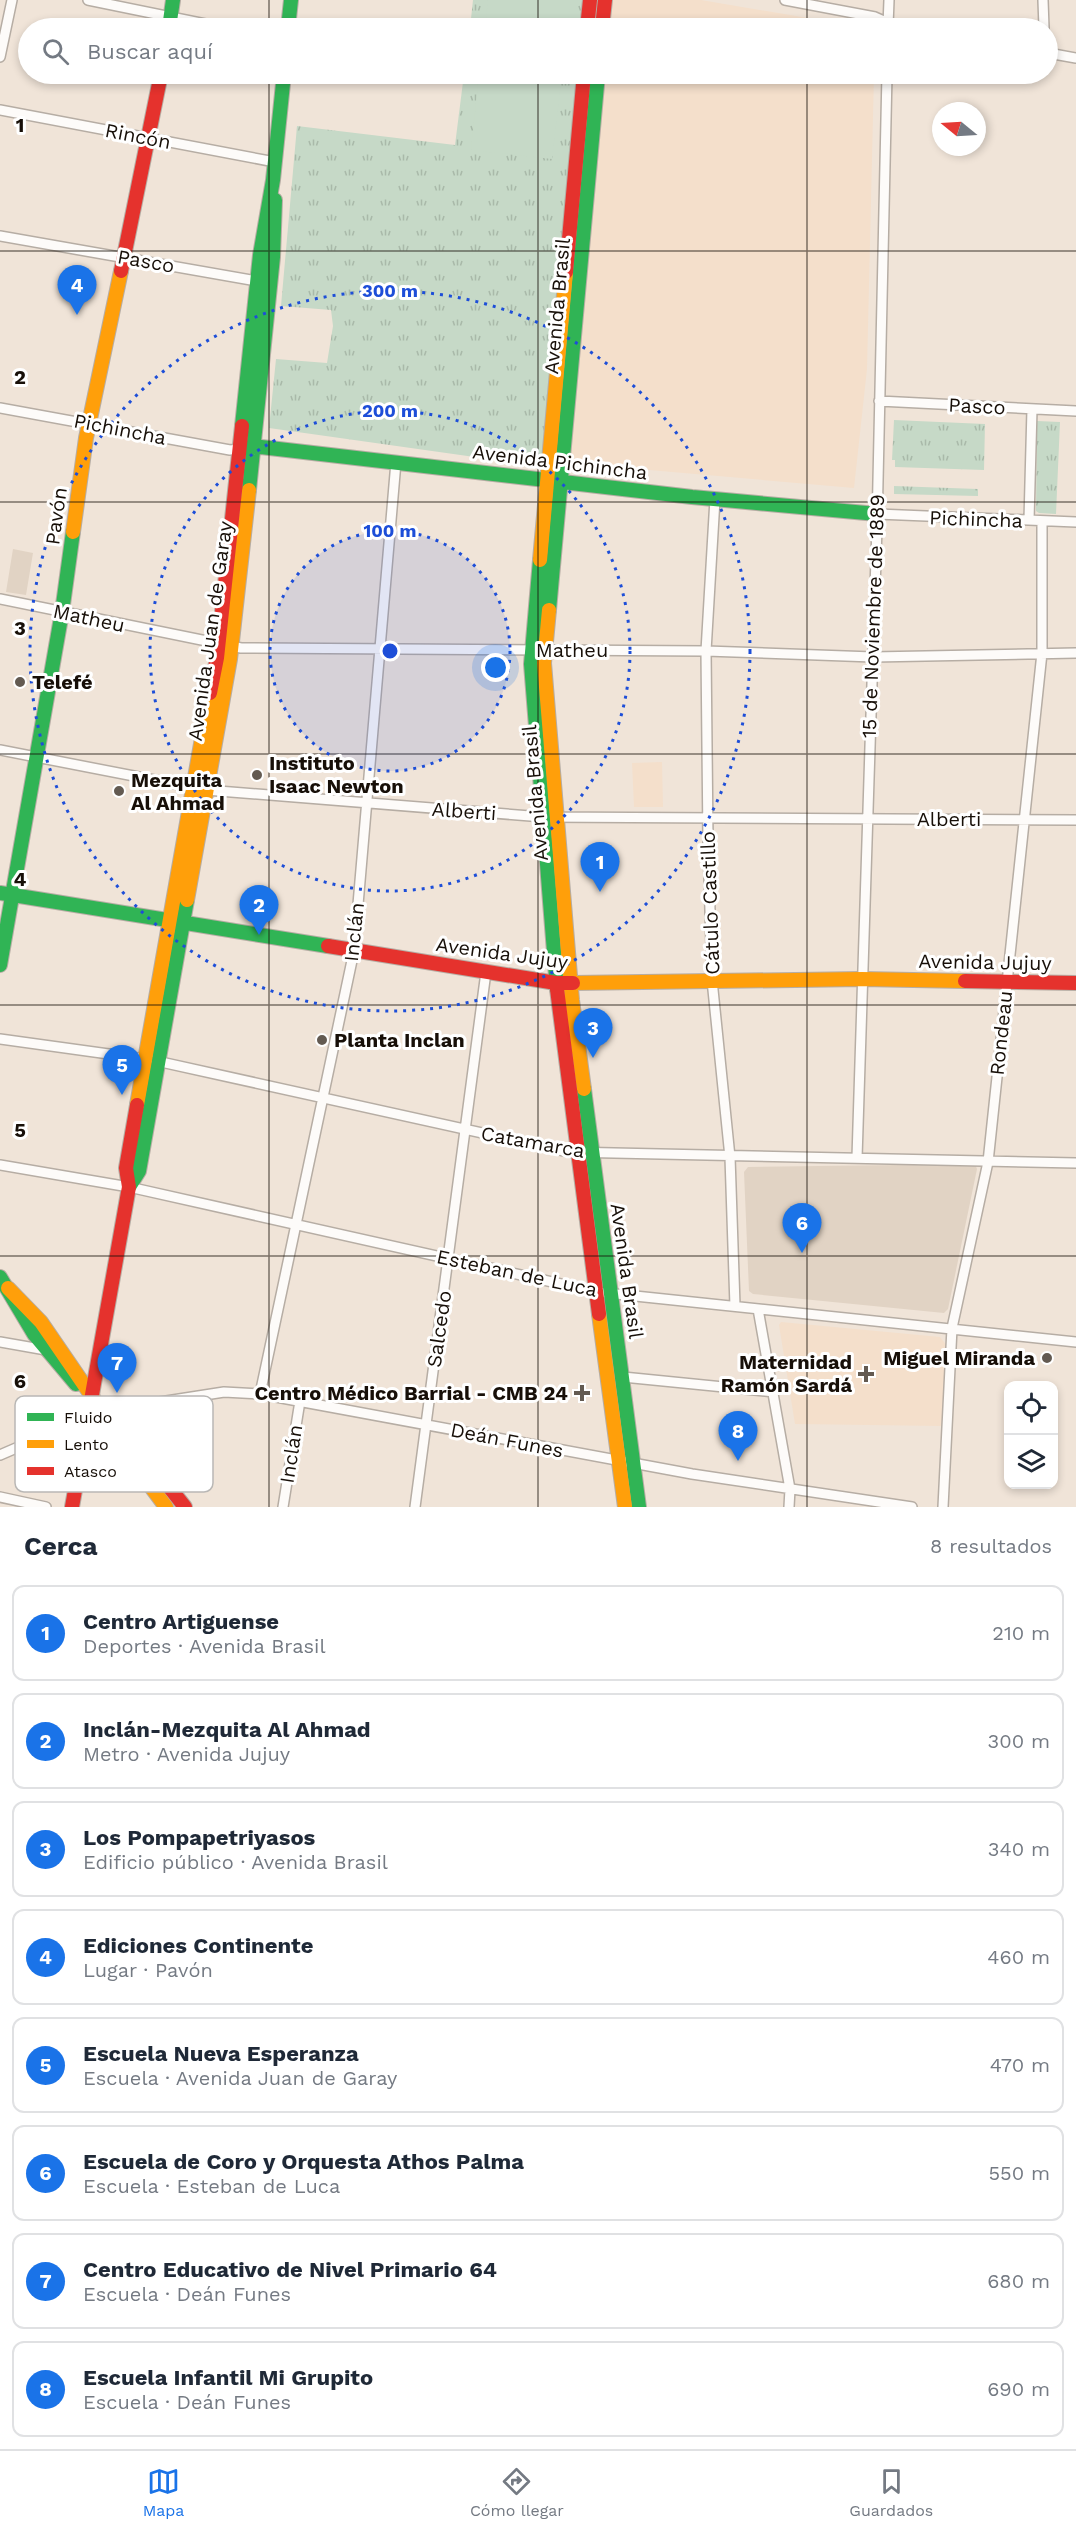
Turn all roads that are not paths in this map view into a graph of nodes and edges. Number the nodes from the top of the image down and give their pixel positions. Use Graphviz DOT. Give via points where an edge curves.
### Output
graph roads {
  1 [pos="12,0"];
  2 [pos="88,0"];
  3 [pos="173,0"];
  4 [pos="291,0"];
  5 [pos="590,0"];
  6 [pos="604,0"];
  7 [pos="785,0"];
  8 [pos="889,0"];
  9 [pos="1042,0"];
  10 [pos="152,18"];
  11 [pos="171,18"];
  12 [pos="289,18"];
  13 [pos="588,18"];
  14 [pos="603,18"];
  15 [pos="878,18"];
  16 [pos="888,18"];
  17 [pos="1043,18"];
  18 [pos="1058,55"];
  19 [pos="0,57"];
  20 [pos="1076,58"];
  21 [pos="159,84"];
  22 [pos="283,84"];
  23 [pos="583,84"];
  24 [pos="597,84"];
  25 [pos="887,84"];
  26 [pos="0,110"];
  27 [pos="149,138"];
  28 [pos="275,162"];
  29 [pos="273,180"];
  30 [pos="0,236"];
  31 [pos="123,257"];
  32 [pos="257,281"];
  33 [pos="879,401"];
  34 [pos="0,408"];
  35 [pos="1032,409"];
  36 [pos="1076,411"];
  37 [pos="90,423"];
  38 [pos="254,447"];
  39 [pos="239,449"];
  40 [pos="396,462"];
  41 [pos="547,481"];
  42 [pos="562,483"];
  43 [pos="715,499"];
  44 [pos="877,514"];
  45 [pos="1029,520"];
  46 [pos="1042,521"];
  47 [pos="1076,522"];
  48 [pos="0,599"];
  49 [pos="62,612"];
  50 [pos="225,646"];
  51 [pos="537,650"];
  52 [pos="379,651"];
  53 [pos="705,651"];
  54 [pos="1042,653"];
  55 [pos="1076,653"];
  56 [pos="873,657"];
  57 [pos="0,750"];
  58 [pos="36,759"];
  59 [pos="191,788"];
  60 [pos="206,790"];
  61 [pos="365,805"];
  62 [pos="550,817"];
  63 [pos="707,817"];
  64 [pos="867,819"];
  65 [pos="1023,819"];
  66 [pos="1076,820"];
  67 [pos="6,894"];
  68 [pos="176,921"];
  69 [pos="354,951"];
  70 [pos="0,965"];
  71 [pos="486,972"];
  72 [pos="862,979"];
  73 [pos="712,980"];
  74 [pos="1007,981"];
  75 [pos="563,983"];
  76 [pos="1076,983"];
  77 [pos="0,1040"];
  78 [pos="152,1060"];
  79 [pos="322,1098"];
  80 [pos="466,1130"];
  81 [pos="585,1153"];
  82 [pos="730,1157"];
  83 [pos="857,1158"];
  84 [pos="988,1162"];
  85 [pos="1076,1163"];
  86 [pos="0,1165"];
  87 [pos="129,1187"];
  88 [pos="295,1224"];
  89 [pos="448,1258"];
  90 [pos="4,1282"];
  91 [pos="604,1293"];
  92 [pos="735,1306"];
  93 [pos="758,1309"];
  94 [pos="952,1328"];
  95 [pos="0,1342"];
  96 [pos="1076,1342"];
  97 [pos="46,1350"];
  98 [pos="623,1377"];
  99 [pos="774,1392"];
  100 [pos="260,1394"];
  101 [pos="93,1396"];
  102 [pos="198,1396"];
  103 [pos="300,1401"];
  104 [pos="426,1425"];
  105 [pos="15,1449"];
  106 [pos="0,1455"];
  107 [pos="628,1463"];
  108 [pos="790,1490"];
  109 [pos="75,1492"];
  110 [pos="155,1492"];
  111 [pos="173,1492"];
  112 [pos="0,1497"];
  113 [pos="46,1507"];
  114 [pos="72,1507"];
  115 [pos="166,1507"];
  116 [pos="185,1507"];
  117 [pos="283,1507"];
  118 [pos="415,1507"];
  119 [pos="625,1507"];
  120 [pos="639,1507"];
  121 [pos="789,1507"];
  122 [pos="912,1507"];
  123 [pos="943,1507"];
  1 -- 19 [label="street"];
  2 -- 10 [label="street"];
  3 -- 11 [label="main road"];
  4 -- 12 [label="main road"];
  5 -- 13 [label="main road"];
  6 -- 14 [label="main road"];
  7 -- 15 [label="street"];
  8 -- 16 [label="street"];
  9 -- 17 [label="street"];
  18 -- 20 [label="street"];
  21 -- 27 [label="main road, Pavón"];
  22 -- 28 [label="main road, Avenida Juan de Garay"];
  23 -- 41 [label="main road, Avenida Brasil"];
  24 -- 42 [label="main road, Avenida Brasil"];
  25 -- 33 [label="street, 15 de Noviembre de 1889"];
  26 -- 27 [label="street, Rincón"];
  27 -- 28 [label="street, Rincón"];
  27 -- 31 [label="main road, Pavón"];
  28 -- 29 [label="main road, Avenida Juan de Garay"];
  29 -- 32 [label="main road, Avenida Juan de Garay"];
  29 -- 38 [label="main road, Avenida Juan de Garay" via="273,257"];
  30 -- 31 [label="street, Pasco"];
  31 -- 32 [label="street, Pasco"];
  31 -- 37 [label="main road, Pavón"];
  32 -- 39 [label="main road, Avenida Juan de Garay"];
  33 -- 35 [label="street, Pasco"];
  33 -- 44 [label="street, 15 de Noviembre de 1889"];
  34 -- 37 [label="street, Pichincha"];
  35 -- 36 [label="street, Pasco"];
  35 -- 45 [label="street"];
  37 -- 39 [label="street, Pichincha"];
  37 -- 49 [label="main road, Pavón"];
  38 -- 39 [label="main road, Avenida Pichincha"];
  38 -- 40 [label="main road, Avenida Pichincha"];
  38 -- 50 [label="main road, Avenida Juan de Garay"];
  39 -- 50 [label="main road, Avenida Juan de Garay"];
  40 -- 41 [label="main road, Avenida Pichincha"];
  40 -- 52 [label="street, Inclán"];
  41 -- 42 [label="main road, Avenida Pichincha"];
  41 -- 51 [label="main road, Avenida Brasil"];
  42 -- 43 [label="main road, Avenida Pichincha"];
  42 -- 51 [label="main road, Avenida Brasil"];
  43 -- 44 [label="main road, Avenida Pichincha"];
  43 -- 53 [label="street, Cátulo Castillo"];
  44 -- 45 [label="street, Pichincha"];
  44 -- 56 [label="street, 15 de Noviembre de 1889"];
  45 -- 46 [label="street, Pichincha"];
  46 -- 47 [label="street, Pichincha"];
  46 -- 54 [label="street, Rondeau"];
  48 -- 49 [label="street, Matheu"];
  49 -- 50 [label="street, Matheu"];
  49 -- 58 [label="main road, Pavón"];
  50 -- 52 [label="street, Matheu"];
  50 -- 59 [label="main road, Avenida Juan de Garay"];
  50 -- 60 [label="main road, Avenida Juan de Garay"];
  51 -- 52 [label="street, Matheu"];
  51 -- 53 [label="street, Matheu"];
  51 -- 62 [label="main road, Avenida Brasil"];
  52 -- 61 [label="street, Inclán"];
  53 -- 56 [label="street, Matheu"];
  53 -- 63 [label="street, Cátulo Castillo"];
  54 -- 55 [label="street, Matheu"];
  54 -- 56 [label="street, Matheu"];
  54 -- 65 [label="street, Rondeau"];
  56 -- 64 [label="street, 15 de Noviembre de 1889"];
  57 -- 58 [label="street, Alberti"];
  58 -- 59 [label="street, Alberti"];
  58 -- 67 [label="main road, Pavón"];
  59 -- 60 [label="street, Alberti"];
  59 -- 68 [label="main road, Avenida Juan de Garay"];
  60 -- 61 [label="street, Alberti"];
  60 -- 68 [label="main road, Avenida Juan de Garay"];
  61 -- 62 [label="street, Alberti"];
  61 -- 69 [label="street, Inclán"];
  62 -- 63 [label="street, Alberti"];
  62 -- 75 [label="main road, Avenida Brasil"];
  63 -- 64 [label="street, Alberti"];
  63 -- 73 [label="street, Cátulo Castillo"];
  64 -- 65 [label="street, Alberti"];
  64 -- 72 [label="street, 15 de Noviembre de 1889"];
  65 -- 66 [label="street, Alberti"];
  65 -- 74 [label="street, Rondeau"];
  67 -- 68 [label="main road, Avenida Jujuy"];
  67 -- 70 [label="main road, Pavón"];
  68 -- 69 [label="main road, Avenida Jujuy"];
  68 -- 78 [label="main road, Avenida Juan de Garay"];
  69 -- 71 [label="main road, Avenida Jujuy"];
  69 -- 79 [label="street, Inclán"];
  71 -- 75 [label="main road, Avenida Jujuy"];
  71 -- 80 [label="street, Salcedo"];
  72 -- 73 [label="main road, Avenida Jujuy"];
  72 -- 74 [label="main road, Avenida Jujuy"];
  72 -- 83 [label="street, 15 de Noviembre de 1889"];
  73 -- 75 [label="main road, Avenida Jujuy"];
  73 -- 82 [label="street, Cátulo Castillo"];
  74 -- 76 [label="main road, Avenida Jujuy"];
  74 -- 84 [label="street, Rondeau"];
  75 -- 81 [label="main road, Avenida Brasil"];
  77 -- 78 [label="street, Catamarca"];
  78 -- 79 [label="street, Catamarca"];
  78 -- 87 [label="main road, Avenida Juan de Garay" via="126,1168"];
  79 -- 80 [label="street, Catamarca"];
  79 -- 88 [label="street, Inclán"];
  80 -- 81 [label="street, Catamarca"];
  80 -- 89 [label="street, Salcedo"];
  81 -- 82 [label="street, Catamarca"];
  81 -- 91 [label="main road, Avenida Brasil"];
  82 -- 83 [label="street, Catamarca"];
  82 -- 92 [label="street, Cátulo Castillo"];
  83 -- 84 [label="street, Catamarca"];
  84 -- 85 [label="street, Catamarca"];
  84 -- 94 [label="street, Rondeau"];
  86 -- 87 [label="street, Esteban de Luca"];
  87 -- 88 [label="street, Esteban de Luca"];
  87 -- 101 [label="main road, Avenida Juan de Garay"];
  88 -- 89 [label="street, Esteban de Luca"];
  88 -- 100 [label="street, Inclán"];
  89 -- 91 [label="street, Esteban de Luca"];
  89 -- 104 [label="street, Salcedo"];
  90 -- 97 [label="main road"];
  90 -- 101 [label="main road" via="41,1322"];
  91 -- 92 [label="street, Esteban de Luca"];
  91 -- 98 [label="main road, Avenida Brasil"];
  91 -- 107 [label="main road, Avenida Brasil"];
  92 -- 93 [label="street, Esteban de Luca"];
  93 -- 94 [label="street, Esteban de Luca"];
  93 -- 99 [label="street"];
  94 -- 96 [label="street, Esteban de Luca"];
  94 -- 123 [label="street, Rondeau"];
  95 -- 97 [label="street"];
  97 -- 101 [label="main road"];
  98 -- 99 [label="street"];
  98 -- 107 [label="main road, Avenida Brasil"];
  99 -- 108 [label="street"];
  100 -- 102 [label="street, Deán Funes" via="224,1392"];
  100 -- 103 [label="street, Deán Funes"];
  103 -- 104 [label="street, Deán Funes"];
  103 -- 117 [label="street, Inclán"];
  104 -- 107 [label="street, Deán Funes"];
  104 -- 118 [label="street, Salcedo"];
  105 -- 106 [label="street"];
  107 -- 108 [label="street, Deán Funes"];
  107 -- 119 [label="main road, Avenida Brasil"];
  107 -- 120 [label="main road, Avenida Brasil"];
  108 -- 121 [label="street"];
  108 -- 122 [label="street, Deán Funes"];
  109 -- 114 [label="main road, Avenida Juan de Garay"];
  110 -- 115 [label="main road"];
  111 -- 116 [label="main road"];
  112 -- 113 [label="street"];
}
